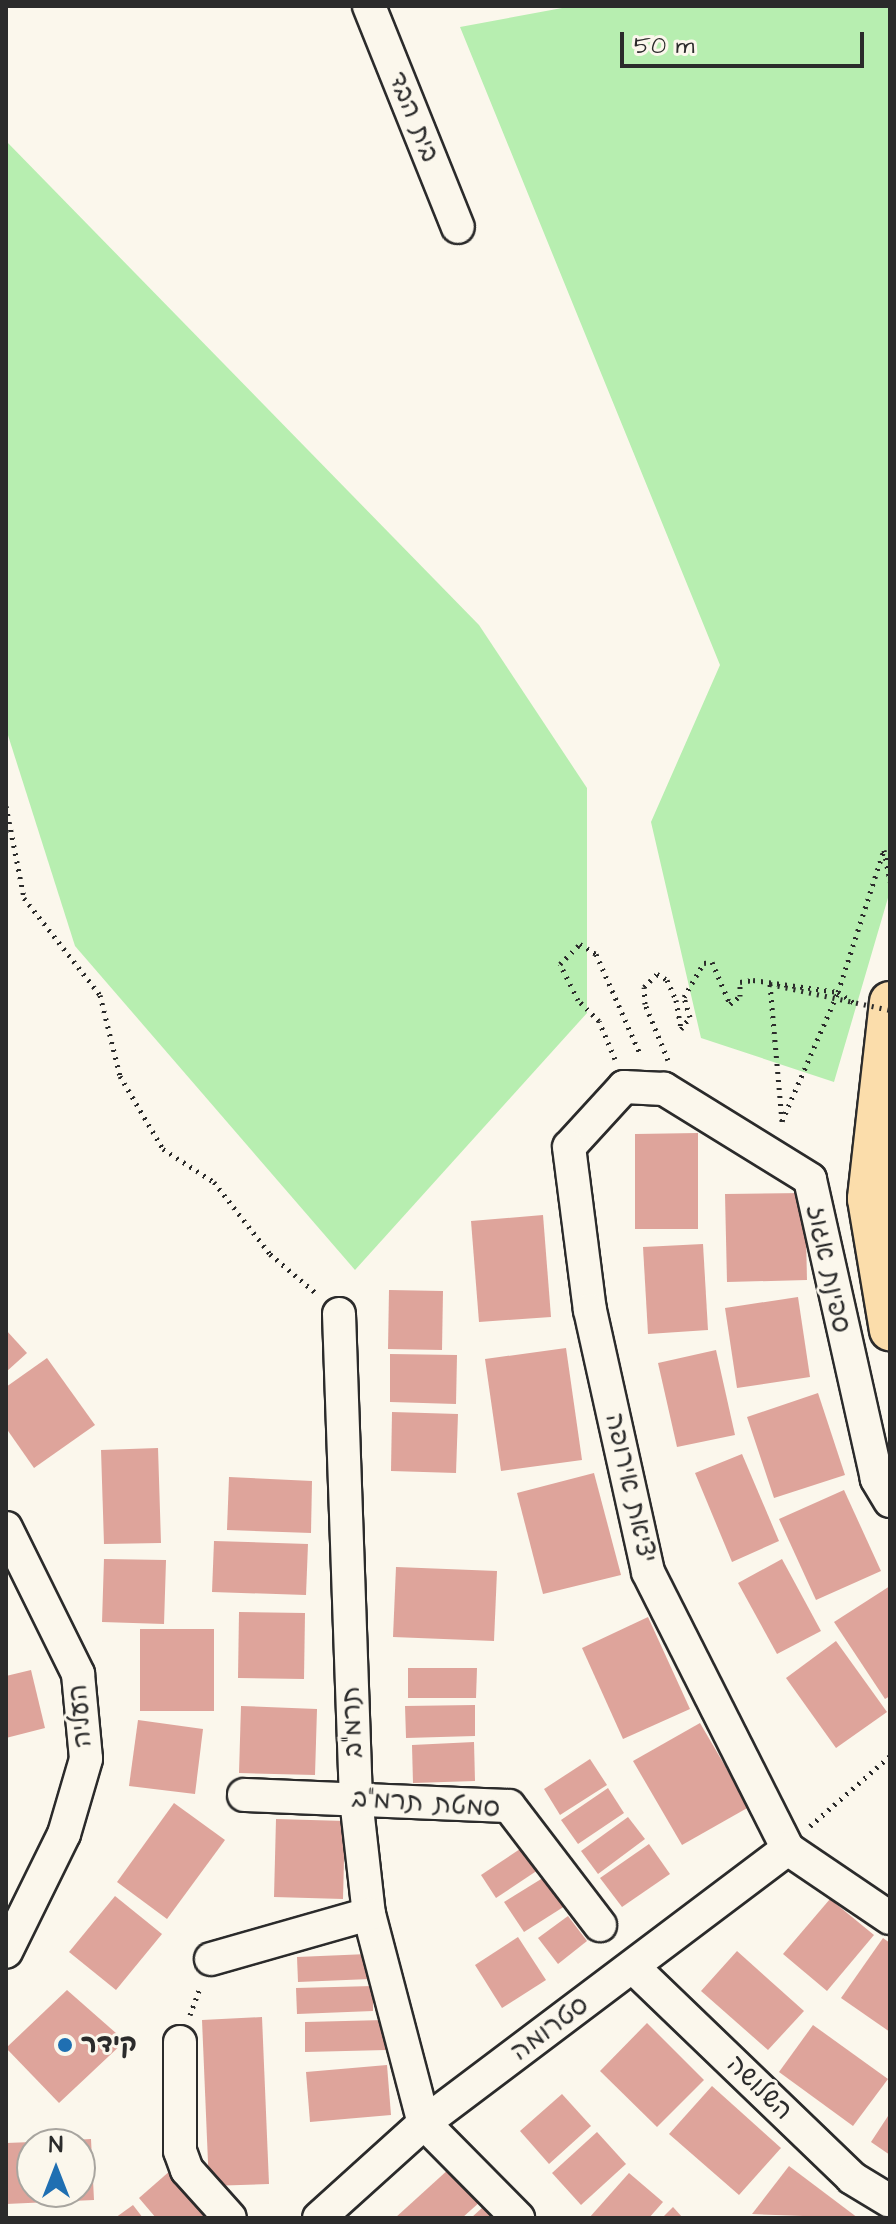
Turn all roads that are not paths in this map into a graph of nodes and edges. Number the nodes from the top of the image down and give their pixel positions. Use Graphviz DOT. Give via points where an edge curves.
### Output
graph roads {
  1 [pos="369,6"];
  2 [pos="458,227"];
  3 [pos="888,1011"];
  4 [pos="569,1147"];
  5 [pos="339,1314"];
  6 [pos="890,1330"];
  7 [pos="890,1501"];
  8 [pos="6,1528"];
  9 [pos="244,1795"];
  10 [pos="356,1799"];
  11 [pos="788,1849"];
  12 [pos="369,1914"];
  13 [pos="890,1918"];
  14 [pos="600,1925"];
  15 [pos="6,1952"];
  16 [pos="211,1959"];
  17 [pos="633,1967"];
  18 [pos="180,2042"];
  19 [pos="424,2123"];
  20 [pos="890,2201"];
  21 [pos="230,2218"];
  22 [pos="319,2218"];
  23 [pos="518,2218"];
  1 -- 2 [label="street, בית הבד"];
  3 -- 6 [label="main road" via="868,1199"];
  4 -- 7 [label="street, ספינת אגוז" via="634,1075 810,1179 877,1479"];
  4 -- 11 [label="street, יציאת אירופה" via="590,1310 648,1572"];
  5 -- 10 [label="street, תרמ\"ב"];
  8 -- 15 [label="street, העליה" via="78,1674 86,1759 64,1834"];
  9 -- 10 [label="street, סמטת תרמ\"ב"];
  10 -- 12 [label="street, תרמ\"ב"];
  10 -- 14 [label="street, סמטת תרמ\"ב" via="509,1806"];
  11 -- 13 [label="street"];
  11 -- 17 [label="street, סטרומה"];
  12 -- 16 [label="street"];
  12 -- 19 [label="street, תרמ\"ב"];
  17 -- 19 [label="street, סטרומה"];
  17 -- 20 [label="street, השלושה" via="852,2178"];
  18 -- 21 [label="street" via="180,2151 187,2170"];
  19 -- 22 [label="street, סטרומה"];
  19 -- 23 [label="street"];
}
